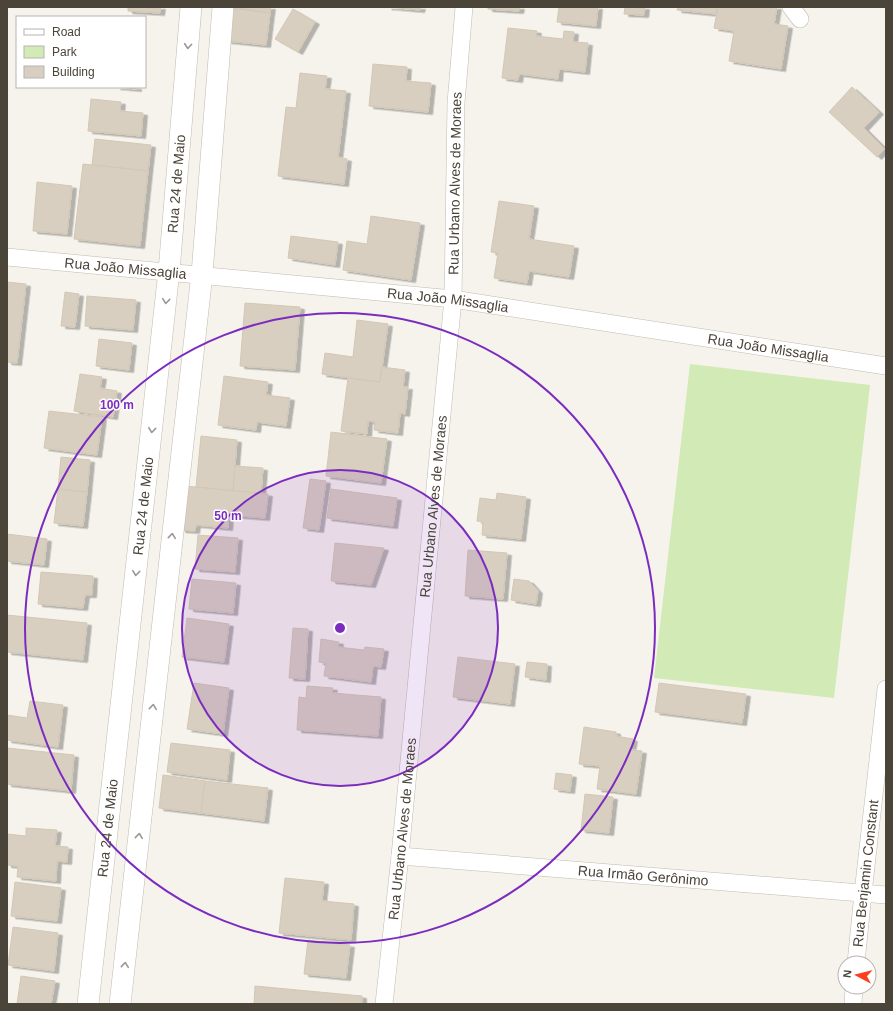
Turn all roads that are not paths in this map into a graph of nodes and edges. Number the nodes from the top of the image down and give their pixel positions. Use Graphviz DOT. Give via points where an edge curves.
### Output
graph roads {
  1 [pos="191,7"];
  2 [pos="223,7"];
  3 [pos="464,7"];
  4 [pos="7,257"];
  5 [pos="169,271"];
  6 [pos="202,274"];
  7 [pos="453,299"];
  8 [pos="886,366"];
  9 [pos="886,689"];
  10 [pos="400,856"];
  11 [pos="863,893"];
  12 [pos="886,894"];
  13 [pos="857,955"];
  14 [pos="88,1004"];
  15 [pos="120,1004"];
  16 [pos="384,1004"];
  1 -- 5 [label="street, Rua 24 de Maio, one-way"];
  2 -- 6 [label="street"];
  3 -- 7 [label="street, Rua Urbano Alves de Moraes" via="456,103"];
  4 -- 5 [label="street, Rua João Missaglia"];
  5 -- 6 [label="street, Rua João Missaglia"];
  5 -- 14 [label="street, Rua 24 de Maio, one-way"];
  6 -- 7 [label="street, Rua João Missaglia"];
  15 -- 6 [label="street, one-way"];
  7 -- 8 [label="street, Rua João Missaglia"];
  7 -- 10 [label="street, Rua Urbano Alves de Moraes"];
  9 -- 11 [label="street, Rua Benjamin Constant"];
  10 -- 11 [label="street, Rua Irmão Gerônimo"];
  10 -- 16 [label="street, Rua Urbano Alves de Moraes"];
  11 -- 12 [label="street, Rua Irmão Gerônimo"];
  11 -- 13 [label="street, Rua Benjamin Constant"];
}
